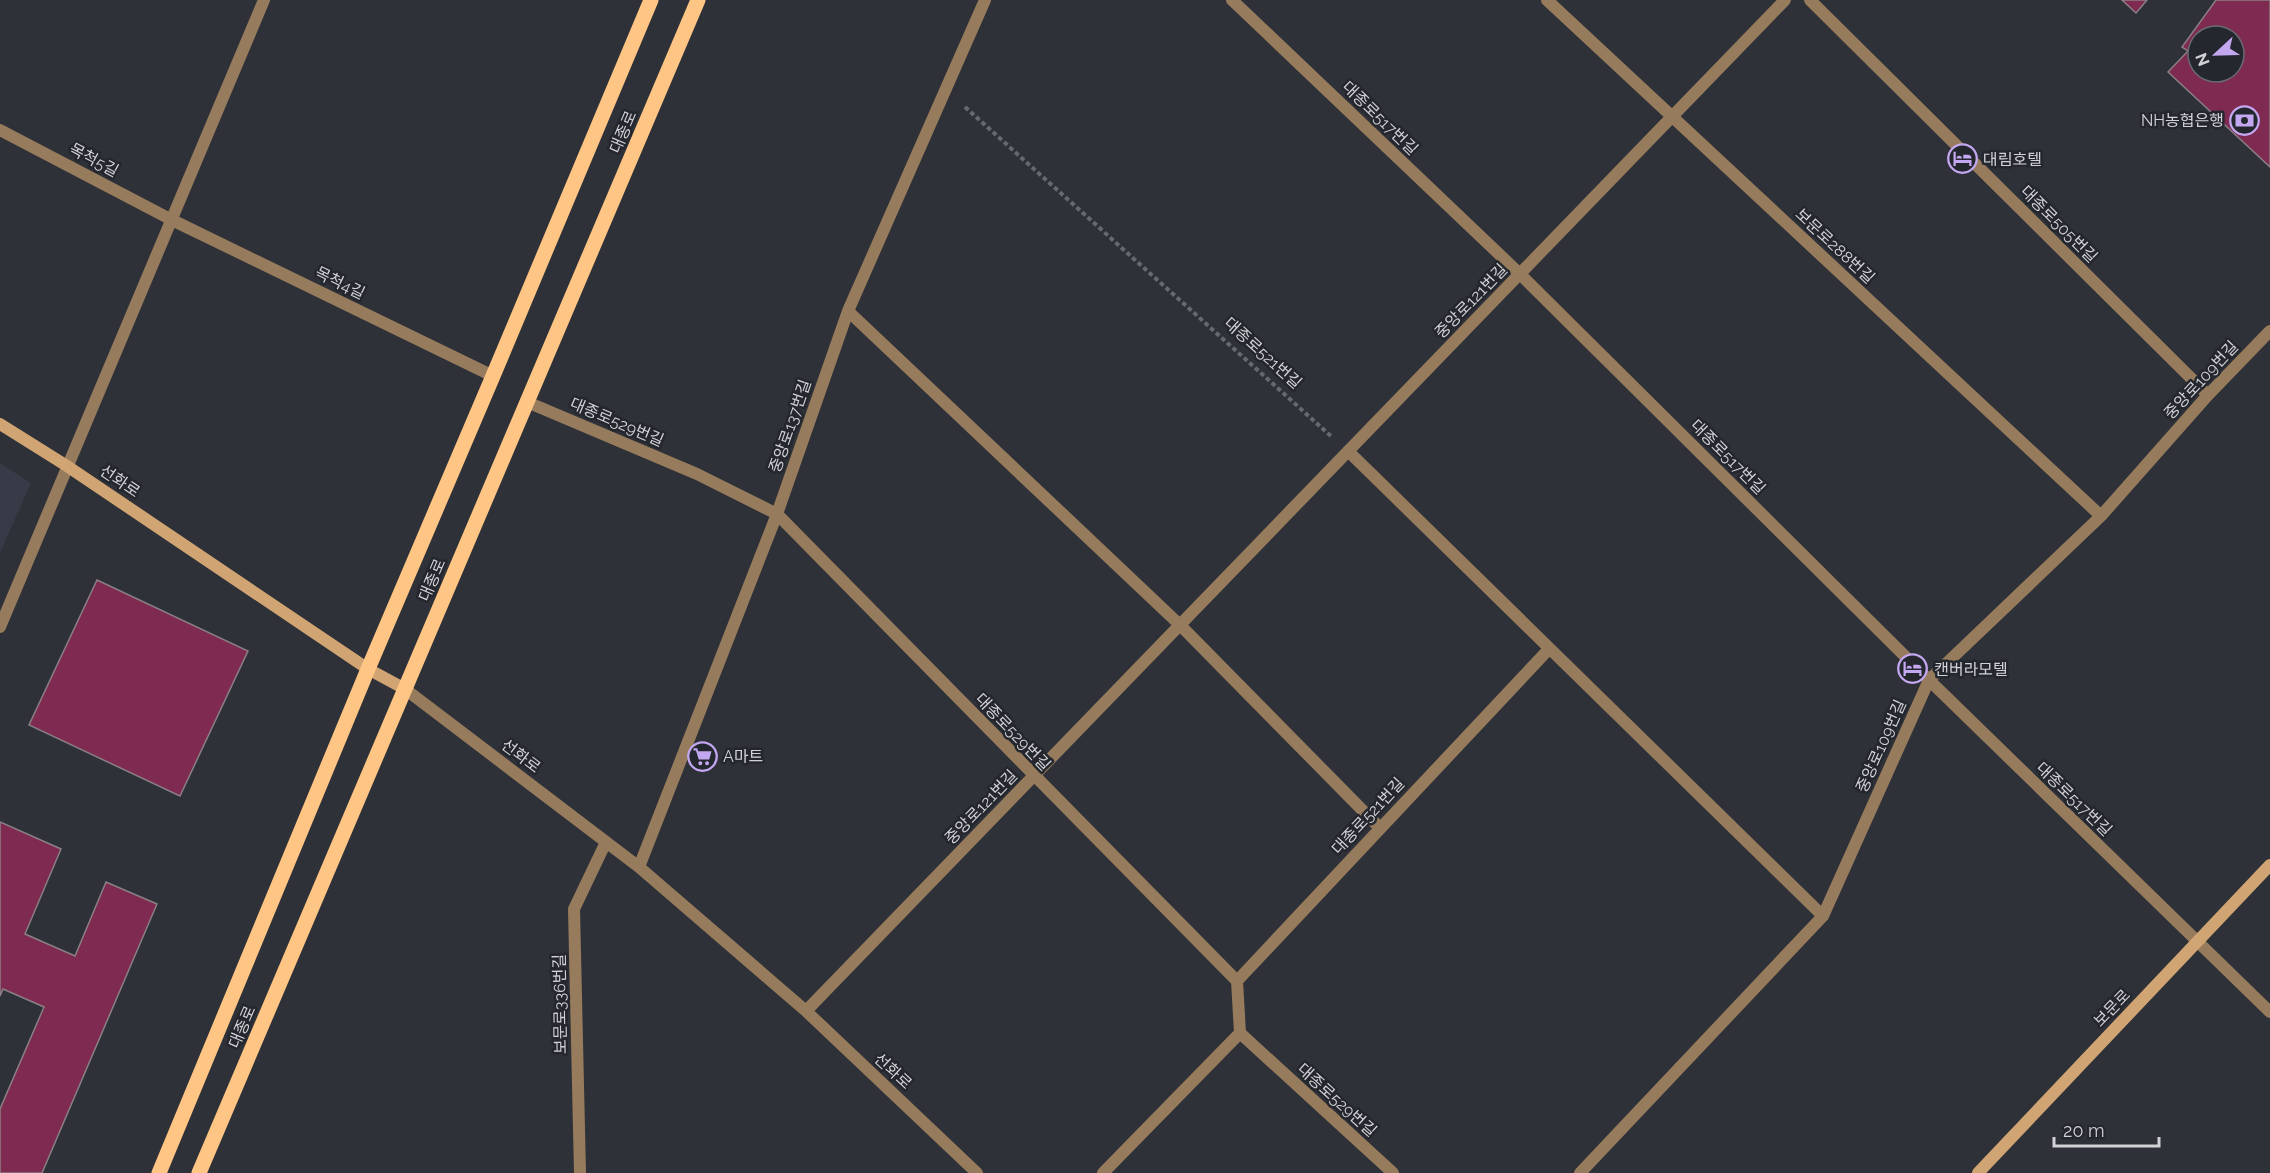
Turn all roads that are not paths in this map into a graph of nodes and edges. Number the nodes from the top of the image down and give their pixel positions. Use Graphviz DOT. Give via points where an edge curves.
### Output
graph roads {
  1 [pos="264,0"];
  2 [pos="651,0"];
  3 [pos="698,0"];
  4 [pos="985,0"];
  5 [pos="1232,0"];
  6 [pos="1547,0"];
  7 [pos="1785,0"];
  8 [pos="1810,0"];
  9 [pos="1672,117"];
  10 [pos="0,130"];
  11 [pos="172,220"];
  12 [pos="1520,274"];
  13 [pos="848,311"];
  14 [pos="2270,332"];
  15 [pos="493,376"];
  16 [pos="2208,395"];
  17 [pos="527,402"];
  18 [pos="0,424"];
  19 [pos="1348,451"];
  20 [pos="68,466"];
  21 [pos="777,514"];
  22 [pos="2101,516"];
  23 [pos="1180,625"];
  24 [pos="0,627"];
  25 [pos="1549,649"];
  26 [pos="368,669"];
  27 [pos="1929,680"];
  28 [pos="405,689"];
  29 [pos="1033,776"];
  30 [pos="1380,828"];
  31 [pos="606,842"];
  32 [pos="2270,865"];
  33 [pos="639,867"];
  34 [pos="1822,915"];
  35 [pos="2197,942"];
  36 [pos="1237,981"];
  37 [pos="806,1011"];
  38 [pos="2270,1012"];
  39 [pos="1240,1033"];
  40 [pos="159,1173"];
  41 [pos="199,1173"];
  42 [pos="580,1173"];
  43 [pos="977,1173"];
  44 [pos="1104,1173"];
  45 [pos="1393,1173"];
  46 [pos="1580,1173"];
  47 [pos="1978,1173"];
  1 -- 11 [label="street"];
  2 -- 15 [label="main road, 대종로"];
  3 -- 17 [label="main road, 대종로"];
  4 -- 13 [label="street, 중앙로137번길"];
  5 -- 12 [label="street, 대종로517번길"];
  6 -- 9 [label="street, 보문로288번길"];
  7 -- 9 [label="street, 중앙로121번길"];
  8 -- 16 [label="street, 대종로505번길"];
  9 -- 12 [label="street, 중앙로121번길"];
  9 -- 22 [label="street, 보문로288번길"];
  10 -- 11 [label="street, 목척5길"];
  11 -- 15 [label="street, 목척4길"];
  11 -- 20 [label="street"];
  12 -- 19 [label="street, 중앙로121번길"];
  12 -- 27 [label="street, 대종로517번길"];
  13 -- 21 [label="street, 중앙로137번길"];
  13 -- 23 [label="street"];
  14 -- 16 [label="street, 중앙로109번길"];
  15 -- 26 [label="main road, 대종로"];
  16 -- 22 [label="street, 중앙로109번길"];
  17 -- 21 [label="street, 대종로529번길" via="697,474"];
  17 -- 28 [label="main road, 대종로"];
  18 -- 20 [label="main road, 선화로"];
  19 -- 23 [label="street, 중앙로121번길"];
  19 -- 25 [label="street"];
  20 -- 24 [label="street"];
  20 -- 26 [label="main road, 선화로"];
  21 -- 29 [label="street, 대종로529번길"];
  21 -- 33 [label="street, 중앙로137번길"];
  22 -- 27 [label="street, 중앙로109번길"];
  23 -- 29 [label="street, 중앙로121번길"];
  23 -- 30 [label="street"];
  25 -- 30 [label="street, 대종로521번길"];
  25 -- 34 [label="street"];
  26 -- 28 [label="main road, 선화로"];
  26 -- 40 [label="main road, 대종로"];
  27 -- 34 [label="street, 중앙로109번길"];
  27 -- 35 [label="street, 대종로517번길"];
  28 -- 31 [label="street, 선화로"];
  28 -- 41 [label="main road, 대종로"];
  29 -- 36 [label="street, 대종로529번길"];
  29 -- 37 [label="street, 중앙로121번길"];
  30 -- 36 [label="street, 대종로521번길"];
  31 -- 33 [label="street, 선화로"];
  31 -- 42 [label="street, 보문로336번길" via="574,909"];
  32 -- 35 [label="main road, 보문로"];
  33 -- 37 [label="street, 선화로"];
  34 -- 46 [label="street, 중앙로109번길"];
  35 -- 38 [label="street, 대종로517번길"];
  35 -- 47 [label="main road, 보문로"];
  36 -- 39 [label="street"];
  37 -- 43 [label="street, 선화로"];
  39 -- 44 [label="street"];
  39 -- 45 [label="street, 대종로529번길"];
}
